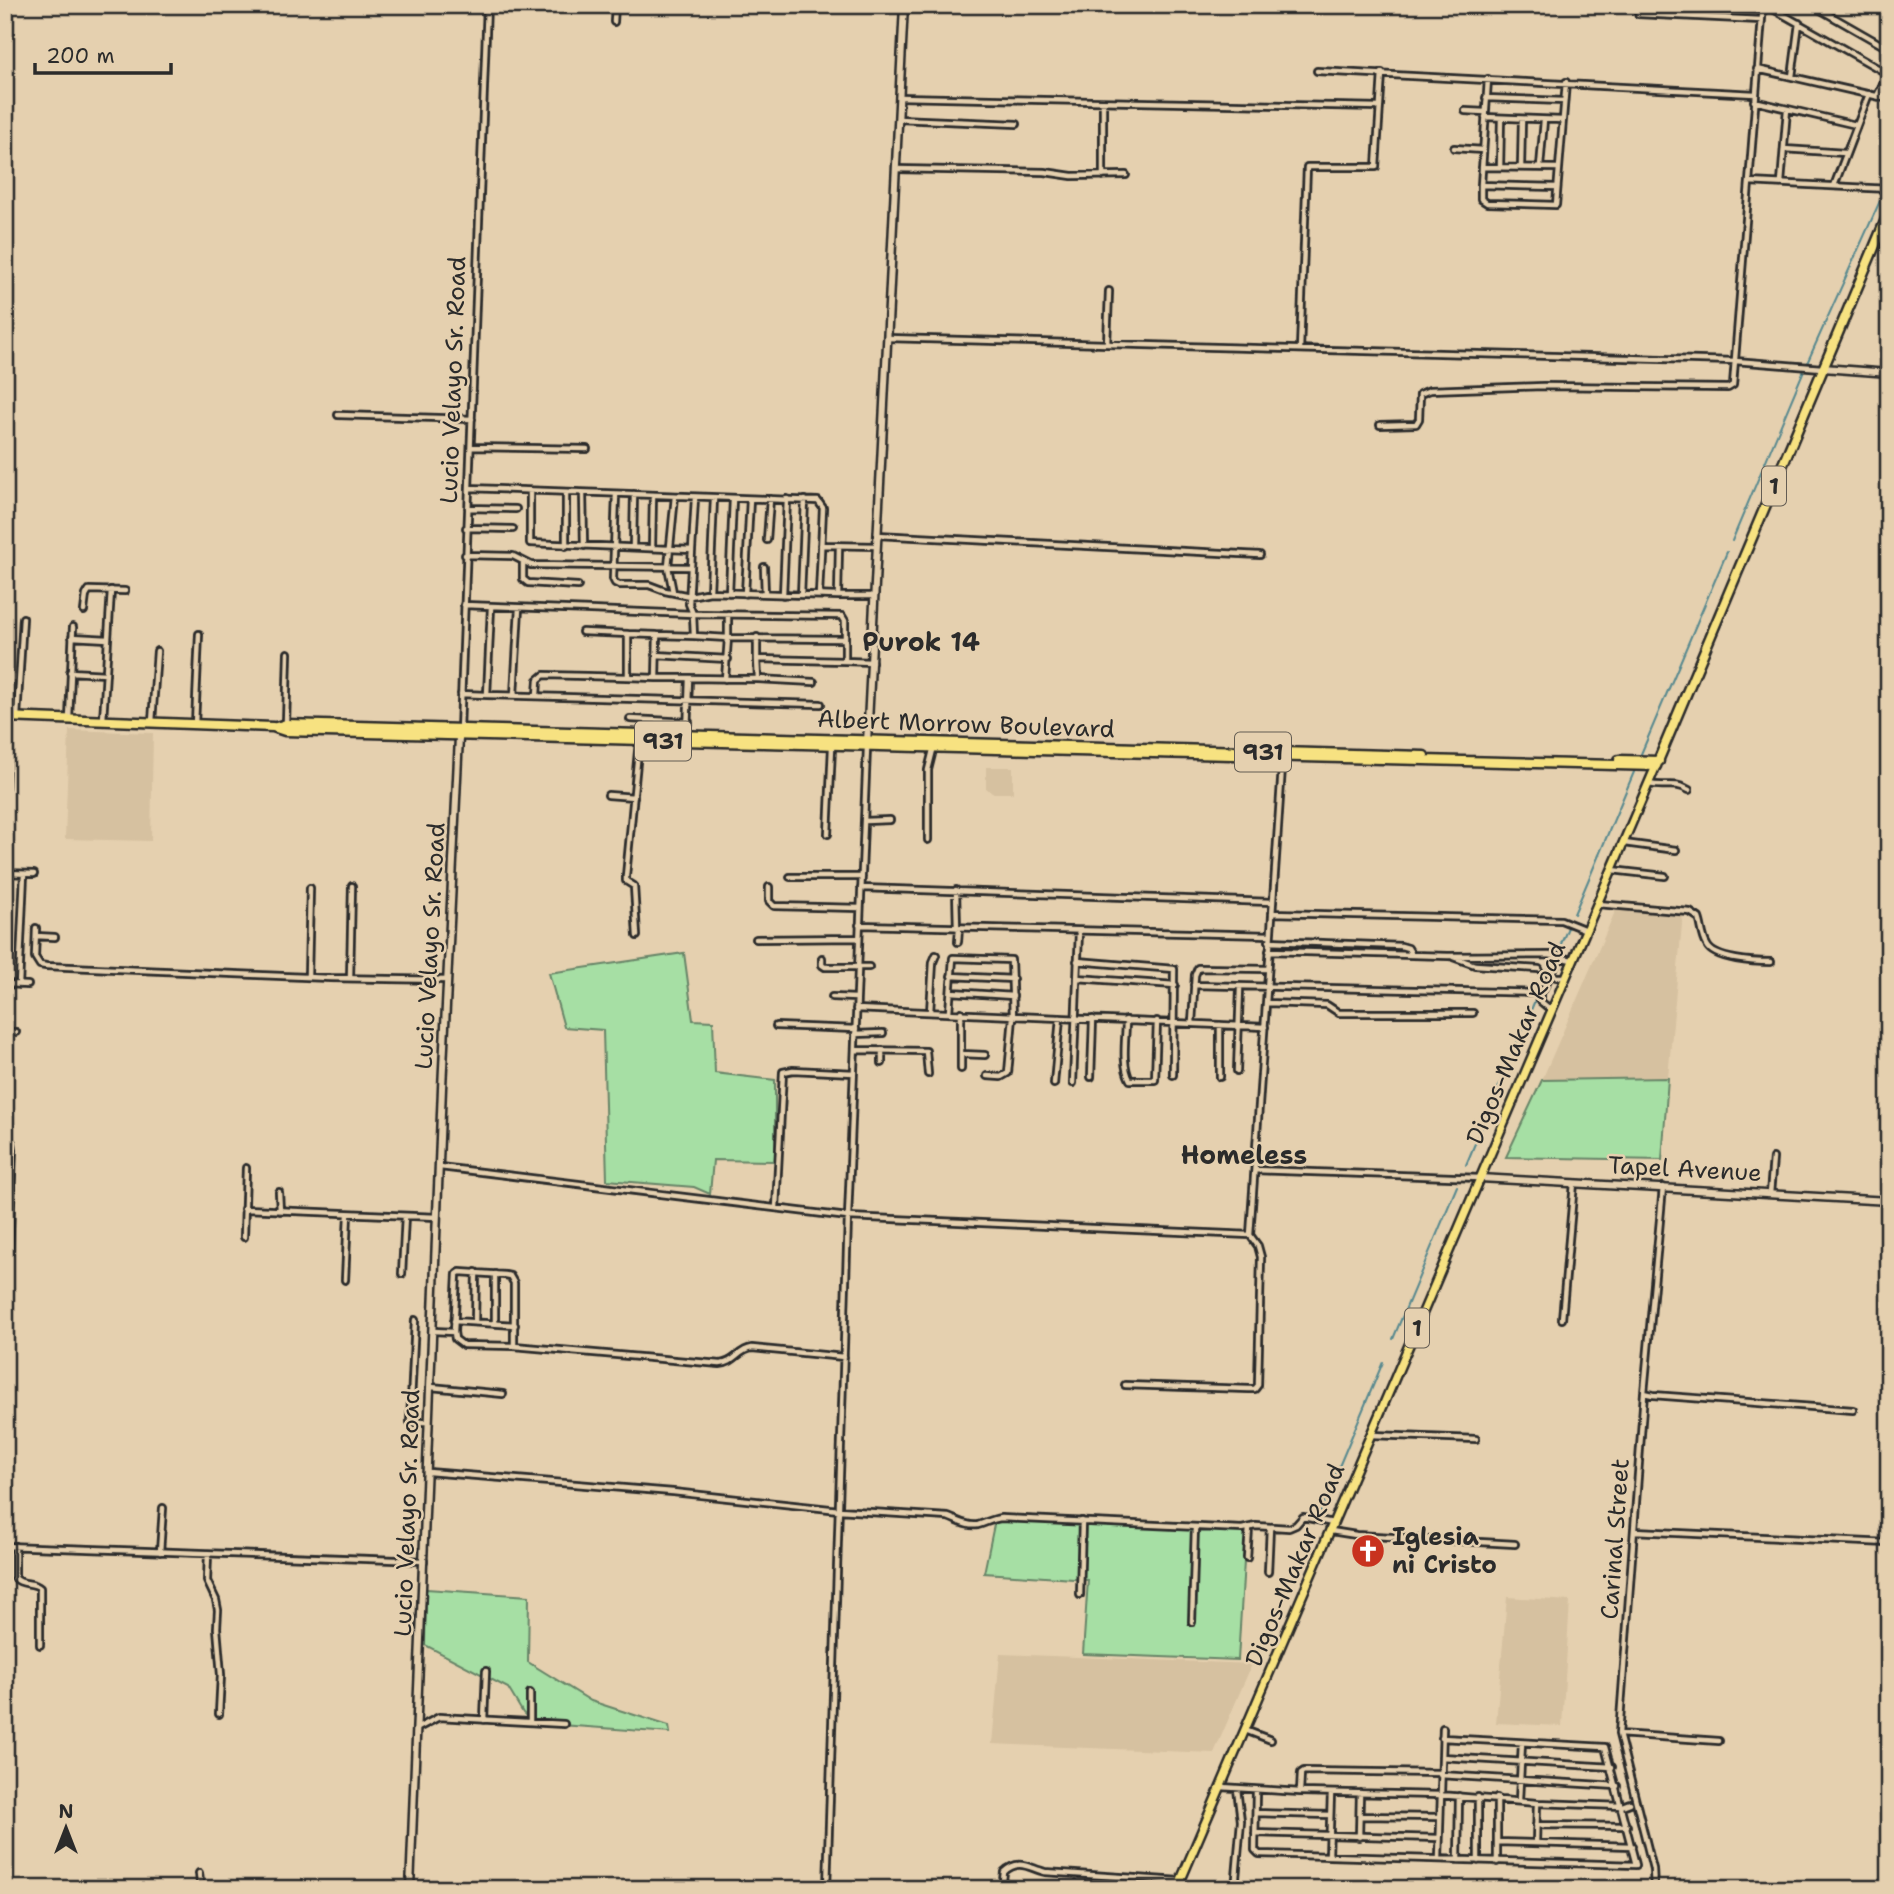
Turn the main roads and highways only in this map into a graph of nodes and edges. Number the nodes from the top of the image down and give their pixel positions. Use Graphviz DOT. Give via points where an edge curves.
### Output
graph roads {
  1 [pos="1889,212"];
  2 [pos="6,718"];
  3 [pos="273,727"];
  4 [pos="460,734"];
  5 [pos="867,744"];
  6 [pos="1279,755"];
  7 [pos="1657,764"];
  8 [pos="1179,1885"];
  1 -- 7 [label="highway, Digos-Makar Road / 1"];
  2 -- 3 [label="highway, Albert Morrow Boulevard / 931"];
  3 -- 4 [label="highway, Albert Morrow Boulevard / 931"];
  3 -- 4 [label="highway, Albert Morrow Boulevard / 931" via="285,731"];
  4 -- 5 [label="highway, Albert Morrow Boulevard / 931" via="687,736"];
  4 -- 5 [label="highway, Albert Morrow Boulevard / 931" via="832,747"];
  5 -- 6 [label="highway, Albert Morrow Boulevard / 931"];
  5 -- 6 [label="highway, Albert Morrow Boulevard / 931" via="933,750"];
  6 -- 7 [label="highway, Albert Morrow Boulevard / 931"];
  7 -- 8 [label="main road, Digos-Makar Road / 1"];
}
